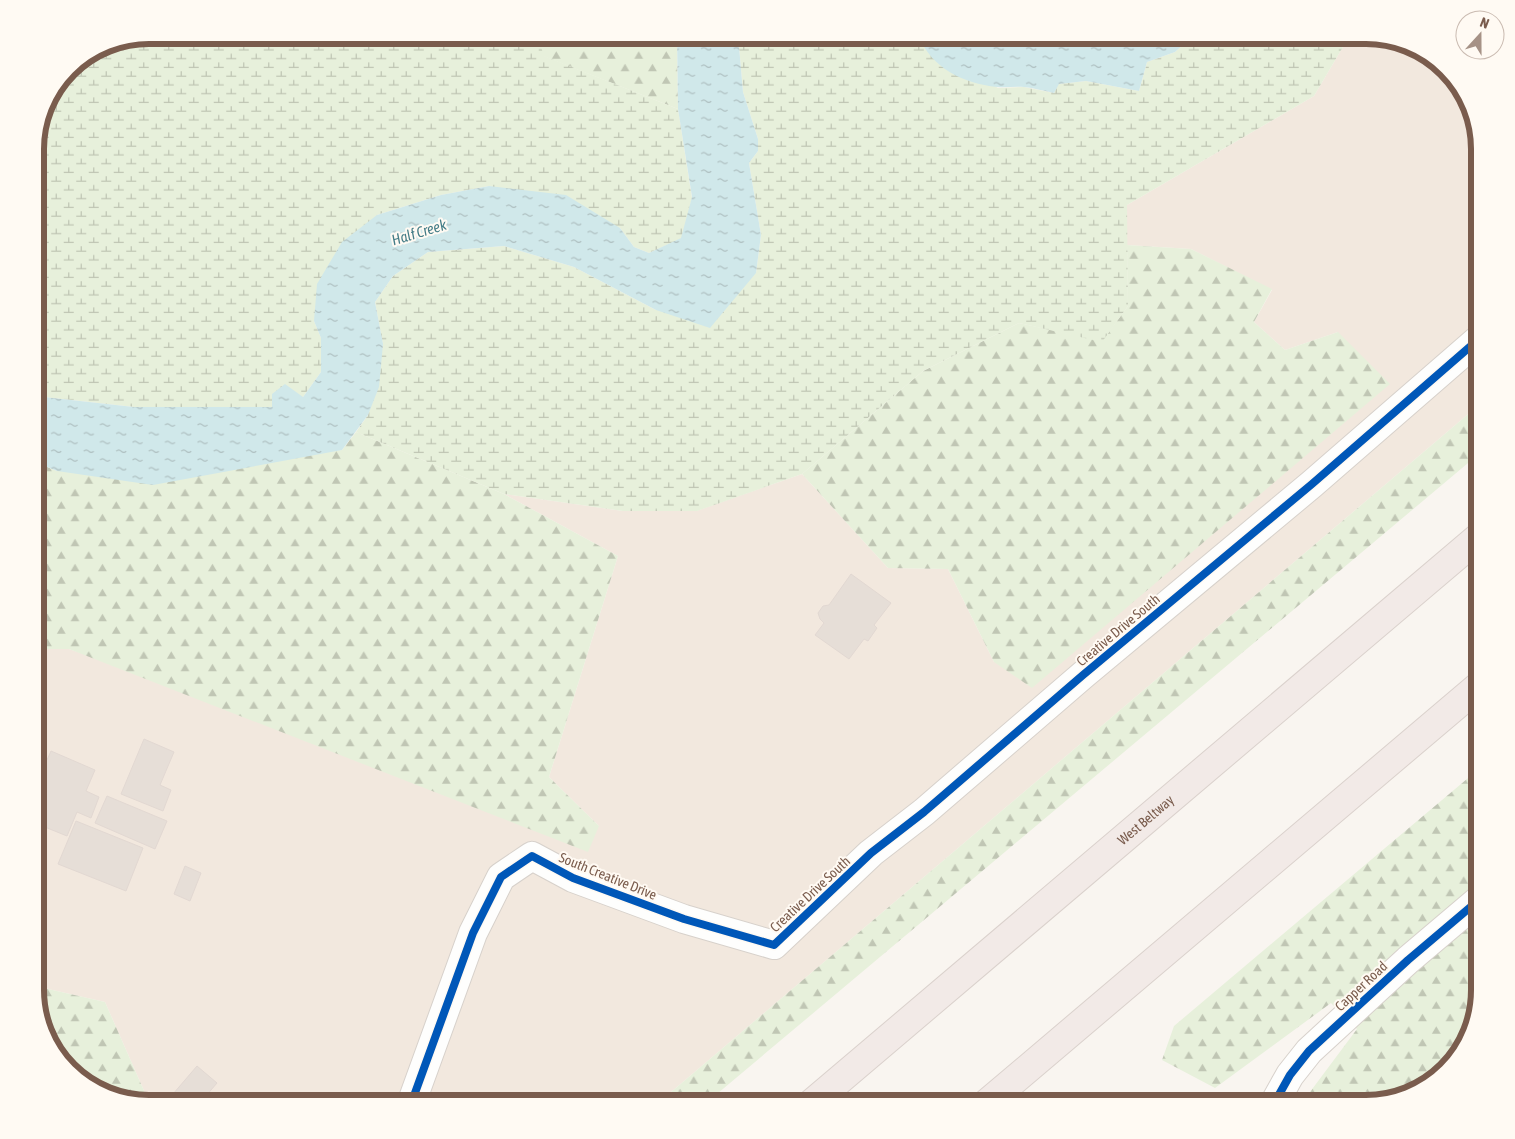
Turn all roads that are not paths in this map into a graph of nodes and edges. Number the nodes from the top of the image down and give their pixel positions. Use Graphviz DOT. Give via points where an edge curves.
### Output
graph roads {
  1 [pos="1471,346"];
  2 [pos="1471,544"];
  3 [pos="1471,693"];
  4 [pos="1471,907"];
  5 [pos="774,945"];
  6 [pos="414,1095"];
  7 [pos="822,1095"];
  8 [pos="997,1095"];
  9 [pos="1279,1095"];
  1 -- 5 [label="street, Creative Drive South" via="1312,484 871,853"];
  2 -- 7 [label="highway, West Beltway"];
  3 -- 8 [label="highway"];
  4 -- 9 [label="street, Capper Road" via="1309,1051"];
  5 -- 6 [label="street, South Creative Drive" via="674,916 573,878 532,856 501,877 473,933"];
}
